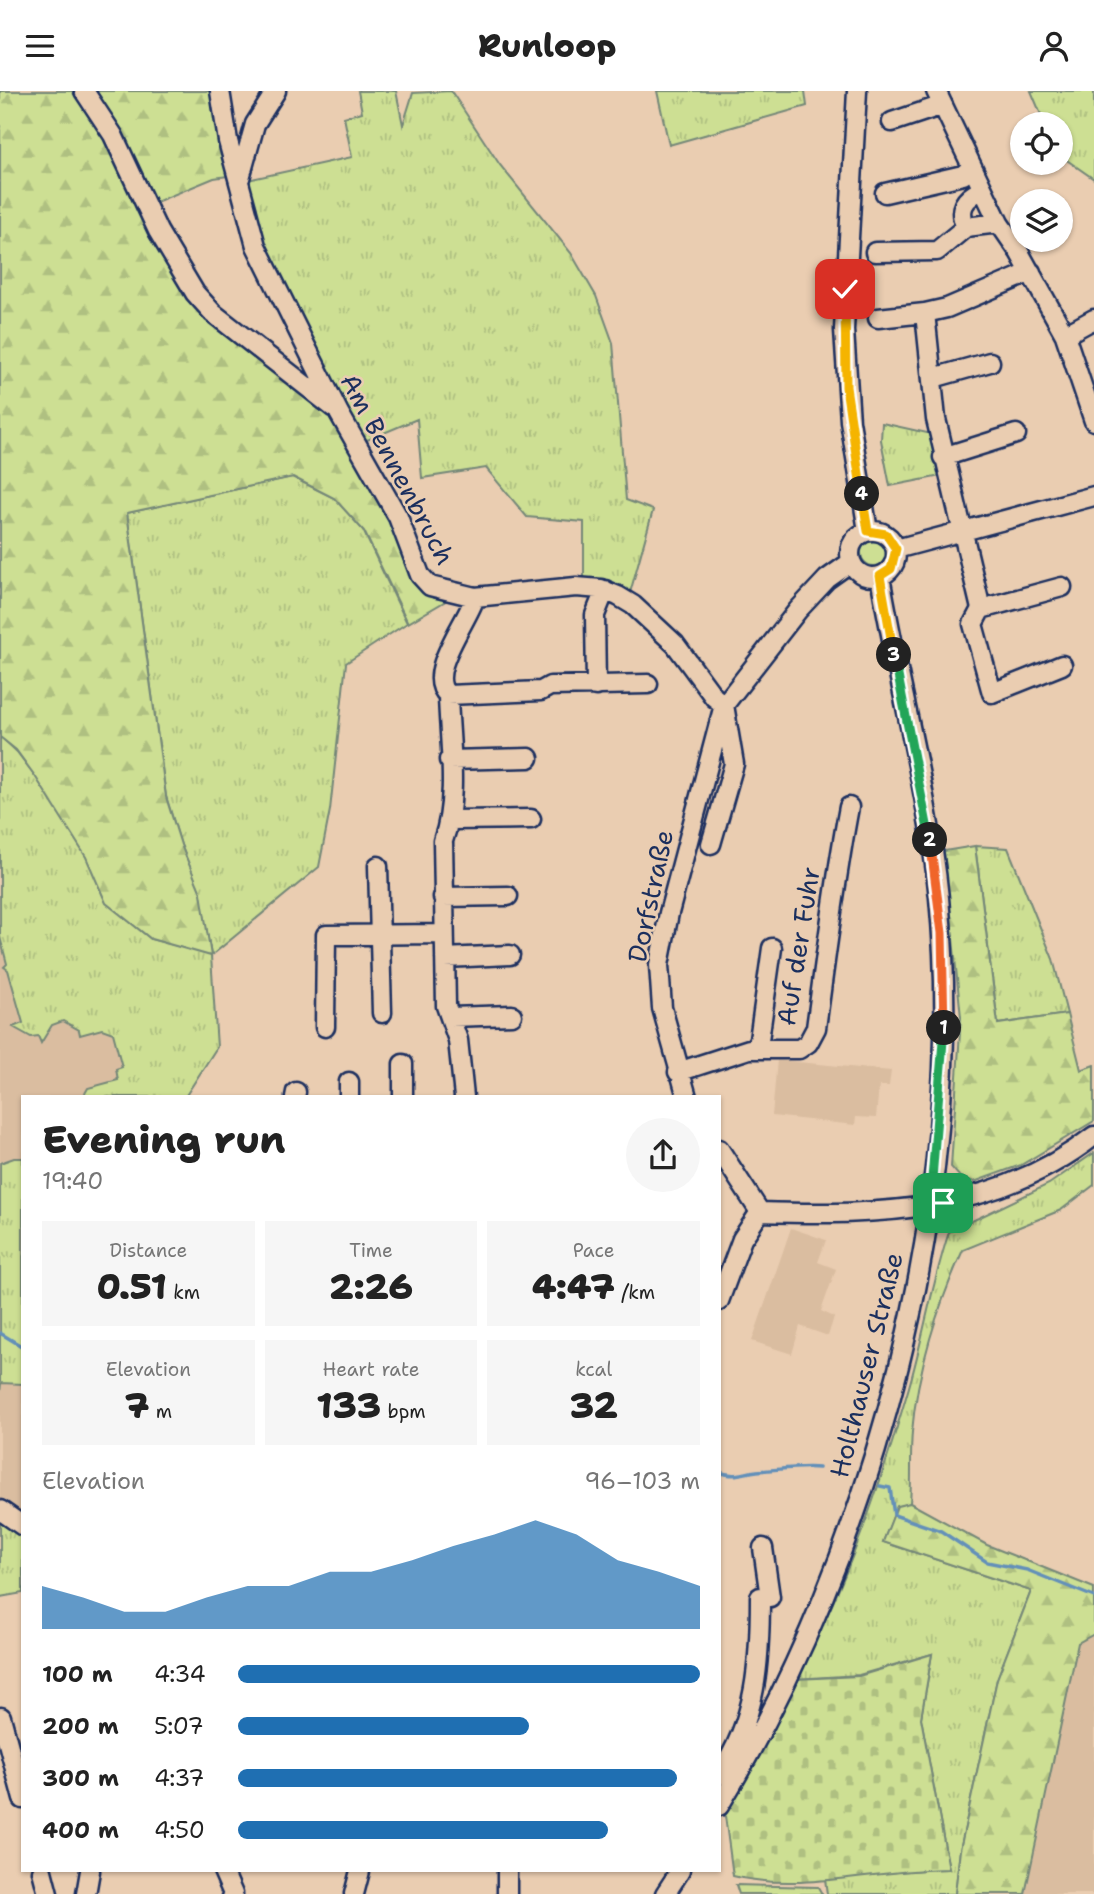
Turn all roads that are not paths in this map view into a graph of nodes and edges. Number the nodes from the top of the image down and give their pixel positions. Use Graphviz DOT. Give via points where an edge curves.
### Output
graph roads {
  1 [pos="84,91"];
  2 [pos="220,91"];
  3 [pos="276,91"];
  4 [pos="857,91"];
  5 [pos="940,98"];
  6 [pos="892,122"];
  7 [pos="972,166"];
  8 [pos="240,178"];
  9 [pos="982,190"];
  10 [pos="885,193"];
  11 [pos="999,223"];
  12 [pos="967,227"];
  13 [pos="875,252"];
  14 [pos="1031,272"];
  15 [pos="925,313"];
  16 [pos="878,318"];
  17 [pos="1094,319"];
  18 [pos="1065,335"];
  19 [pos="989,362"];
  20 [pos="933,377"];
  21 [pos="339,412"];
  22 [pos="1094,421"];
  23 [pos="1017,434"];
  24 [pos="943,457"];
  25 [pos="1094,496"];
  26 [pos="960,530"];
  27 [pos="868,531"];
  28 [pos="896,549"];
  29 [pos="851,562"];
  30 [pos="880,576"];
  31 [pos="1062,587"];
  32 [pos="605,590"];
  33 [pos="475,597"];
  34 [pos="981,609"];
  35 [pos="1062,665"];
  36 [pos="648,684"];
  37 [pos="596,685"];
  38 [pos="448,695"];
  39 [pos="724,705"];
  40 [pos="529,758"];
  41 [pos="449,760"];
  42 [pos="849,807"];
  43 [pos="531,819"];
  44 [pos="450,820"];
  45 [pos="711,844"];
  46 [pos="378,866"];
  47 [pos="508,896"];
  48 [pos="443,897"];
  49 [pos="380,934"];
  50 [pos="443,934"];
  51 [pos="772,948"];
  52 [pos="510,955"];
  53 [pos="444,958"];
  54 [pos="382,1013"];
  55 [pos="512,1015"];
  56 [pos="450,1017"];
  57 [pos="325,1027"];
  58 [pos="758,1047"];
  59 [pos="403,1064"];
  60 [pos="678,1072"];
  61 [pos="402,1095"];
  62 [pos="464,1095"];
  63 [pos="686,1095"];
  64 [pos="1094,1136"];
  65 [pos="721,1152"];
  66 [pos="930,1204"];
  67 [pos="760,1212"];
  68 [pos="721,1296"];
  69 [pos="0,1510"];
  70 [pos="21,1526"];
  71 [pos="763,1548"];
  72 [pos="1,1717"];
  73 [pos="721,1771"];
  74 [pos="21,1792"];
  75 [pos="721,1802"];
  76 [pos="42,1872"];
  77 [pos="90,1872"];
  78 [pos="223,1872"];
  79 [pos="360,1872"];
  80 [pos="507,1872"];
  81 [pos="679,1872"];
  82 [pos="48,1894"];
  83 [pos="86,1894"];
  84 [pos="233,1894"];
  85 [pos="354,1894"];
  86 [pos="507,1894"];
  87 [pos="665,1894"];
  1 -- 21 [label="street" via="113,135 158,231 195,293"];
  2 -- 8 [label="street, Am Bennenbruch"];
  3 -- 8 [label="street" via="255,124"];
  4 -- 27 [label="street" via="844,330 850,421"];
  5 -- 6 [label="street"];
  5 -- 7 [label="street"];
  7 -- 9 [label="street"];
  7 -- 10 [label="street" via="963,175"];
  8 -- 21 [label="street, Am Bennenbruch" via="256,246"];
  9 -- 11 [label="street"];
  9 -- 12 [label="street" via="963,203"];
  11 -- 12 [label="street"];
  11 -- 14 [label="street"];
  12 -- 13 [label="street" via="936,251"];
  14 -- 15 [label="street"];
  14 -- 18 [label="street"];
  15 -- 16 [label="street"];
  15 -- 20 [label="street"];
  17 -- 18 [label="street"];
  18 -- 22 [label="street"];
  19 -- 20 [label="street"];
  20 -- 24 [label="street"];
  21 -- 33 [label="street, Am Bennenbruch" via="398,517 420,575 430,586"];
  23 -- 24 [label="street"];
  24 -- 26 [label="street"];
  25 -- 26 [label="street"];
  26 -- 28 [label="street"];
  26 -- 34 [label="street"];
  27 -- 28 [label="street" via="886,534"];
  27 -- 29 [label="street" via="853,543"];
  28 -- 30 [label="street" via="891,569"];
  29 -- 30 [label="street" via="862,575"];
  29 -- 39 [label="street, Dorfstraße" via="827,579 798,610"];
  30 -- 66 [label="street, Holthauser Straße" via="934,862 942,933 943,1047"];
  31 -- 34 [label="street"];
  32 -- 33 [label="street, Am Bennenbruch" via="576,587"];
  32 -- 37 [label="street" via="596,615"];
  32 -- 39 [label="street, Am Bennenbruch" via="633,604 665,633"];
  33 -- 38 [label="street" via="441,673 440,685"];
  34 -- 35 [label="street" via="973,624 992,693"];
  36 -- 37 [label="street"];
  37 -- 38 [label="street"];
  38 -- 41 [label="street"];
  39 -- 45 [label="street, Dorfstraße" via="734,764"];
  39 -- 60 [label="street, Dorfstraße" via="661,944 662,1008"];
  40 -- 41 [label="street"];
  41 -- 44 [label="street"];
  42 -- 58 [label="street, Auf der Fuhr" via="832,897 817,1028 799,1049"];
  43 -- 44 [label="street"];
  44 -- 48 [label="street" via="443,841"];
  46 -- 49 [label="street"];
  47 -- 48 [label="street"];
  48 -- 50 [label="street"];
  49 -- 50 [label="street"];
  49 -- 54 [label="street"];
  49 -- 57 [label="street" via="326,935"];
  50 -- 53 [label="street"];
  51 -- 58 [label="street, Auf der Fuhr"];
  52 -- 53 [label="street"];
  53 -- 56 [label="street"];
  55 -- 56 [label="street"];
  56 -- 62 [label="street" via="458,1040"];
  58 -- 60 [label="street, Auf der Fuhr"];
  59 -- 61 [label="street"];
  60 -- 63 [label="street, Dorfstraße"];
  64 -- 66 [label="street" via="1014,1183 969,1199"];
  65 -- 67 [label="street"];
  66 -- 67 [label="street" via="878,1213"];
  66 -- 75 [label="street, Holthauser Straße" via="899,1362 861,1496 793,1667"];
  67 -- 68 [label="street" via="742,1239"];
  69 -- 70 [label="street"];
  71 -- 73 [label="street" via="770,1597 760,1597 755,1689 748,1722"];
  72 -- 74 [label="street"];
  76 -- 82 [label="street"];
  77 -- 83 [label="street"];
  78 -- 84 [label="street"];
  79 -- 85 [label="street"];
  80 -- 86 [label="street"];
  81 -- 87 [label="street"];
}
